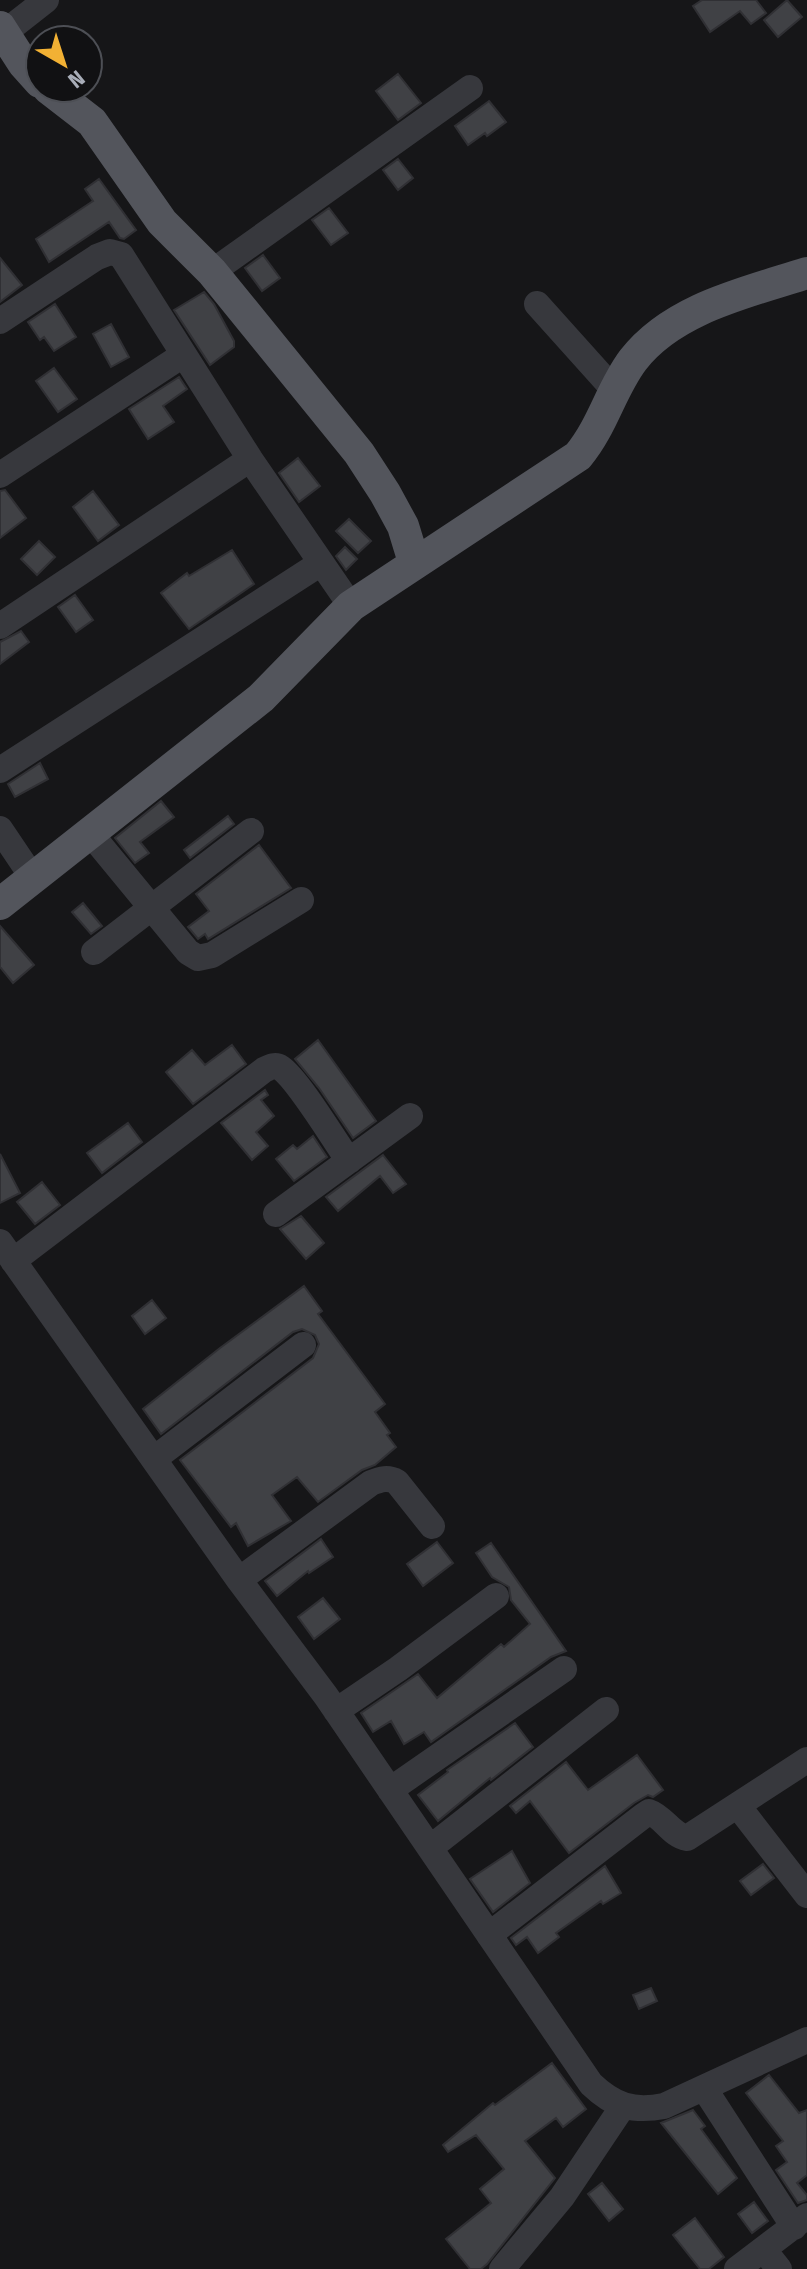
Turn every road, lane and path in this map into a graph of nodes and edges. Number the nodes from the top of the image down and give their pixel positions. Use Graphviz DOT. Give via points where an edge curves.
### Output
graph roads {
  1 [pos="46,0"];
  2 [pos="2,30"];
  3 [pos="24,64"];
  4 [pos="470,88"];
  5 [pos="69,104"];
  6 [pos="212,272"];
  7 [pos="807,273"];
  8 [pos="537,304"];
  9 [pos="0,321"];
  10 [pos="183,355"];
  11 [pos="616,392"];
  12 [pos="250,459"];
  13 [pos="0,475"];
  14 [pos="414,562"];
  15 [pos="337,585"];
  16 [pos="0,626"];
  17 [pos="0,770"];
  18 [pos="0,829"];
  19 [pos="251,831"];
  20 [pos="90,833"];
  21 [pos="33,878"];
  22 [pos="301,900"];
  23 [pos="0,904"];
  24 [pos="151,908"];
  25 [pos="94,952"];
  26 [pos="410,1116"];
  27 [pos="349,1161"];
  28 [pos="276,1214"];
  29 [pos="7,1252"];
  30 [pos="303,1345"];
  31 [pos="154,1459"];
  32 [pos="432,1526"];
  33 [pos="239,1580"];
  34 [pos="496,1596"];
  35 [pos="564,1669"];
  36 [pos="606,1710"];
  37 [pos="336,1711"];
  38 [pos="807,1760"];
  39 [pos="390,1790"];
  40 [pos="738,1806"];
  41 [pos="430,1848"];
  42 [pos="807,1895"];
  43 [pos="489,1935"];
  44 [pos="807,2040"];
  45 [pos="704,2088"];
  46 [pos="623,2106"];
  47 [pos="800,2221"];
  48 [pos="771,2259"];
  49 [pos="502,2269"];
  50 [pos="737,2269"];
  1 -- 2 [label="street"];
  2 -- 3 [label="main road"];
  4 -- 6 [label="street"];
  5 -- 6 [label="main road" via="92,122 162,222"];
  6 -- 14 [label="main road" via="359,453 403,526"];
  7 -- 11 [label="main road" via="719,302 664,330 633,360"];
  8 -- 11 [label="street"];
  9 -- 10 [label="street" via="110,252 128,264"];
  10 -- 12 [label="street"];
  10 -- 13 [label="street"];
  11 -- 14 [label="main road" via="578,456"];
  12 -- 15 [label="street"];
  12 -- 16 [label="street"];
  14 -- 15 [label="main road"];
  15 -- 17 [label="street"];
  15 -- 20 [label="main road" via="261,698"];
  18 -- 21 [label="street"];
  19 -- 24 [label="street"];
  20 -- 21 [label="main road"];
  20 -- 24 [label="street"];
  21 -- 23 [label="main road"];
  22 -- 24 [label="street" via="212,955 198,958"];
  24 -- 25 [label="street"];
  26 -- 27 [label="street"];
  27 -- 28 [label="street"];
  27 -- 29 [label="street" via="293,1082 273,1066"];
  29 -- 31 [label="street"];
  30 -- 31 [label="street"];
  31 -- 33 [label="street"];
  32 -- 33 [label="street" via="397,1482 381,1479"];
  33 -- 37 [label="street"];
  34 -- 37 [label="street"];
  35 -- 39 [label="street"];
  36 -- 41 [label="street"];
  37 -- 39 [label="street"];
  38 -- 40 [label="street"];
  39 -- 41 [label="street"];
  40 -- 42 [label="street"];
  40 -- 43 [label="street" via="687,1838 649,1812"];
  41 -- 43 [label="street"];
  43 -- 46 [label="street" via="591,2084"];
  44 -- 45 [label="street"];
  45 -- 46 [label="street" via="664,2106"];
  45 -- 47 [label="street"];
  46 -- 49 [label="street" via="562,2197"];
  47 -- 48 [label="street"];
  48 -- 50 [label="street"];
}
